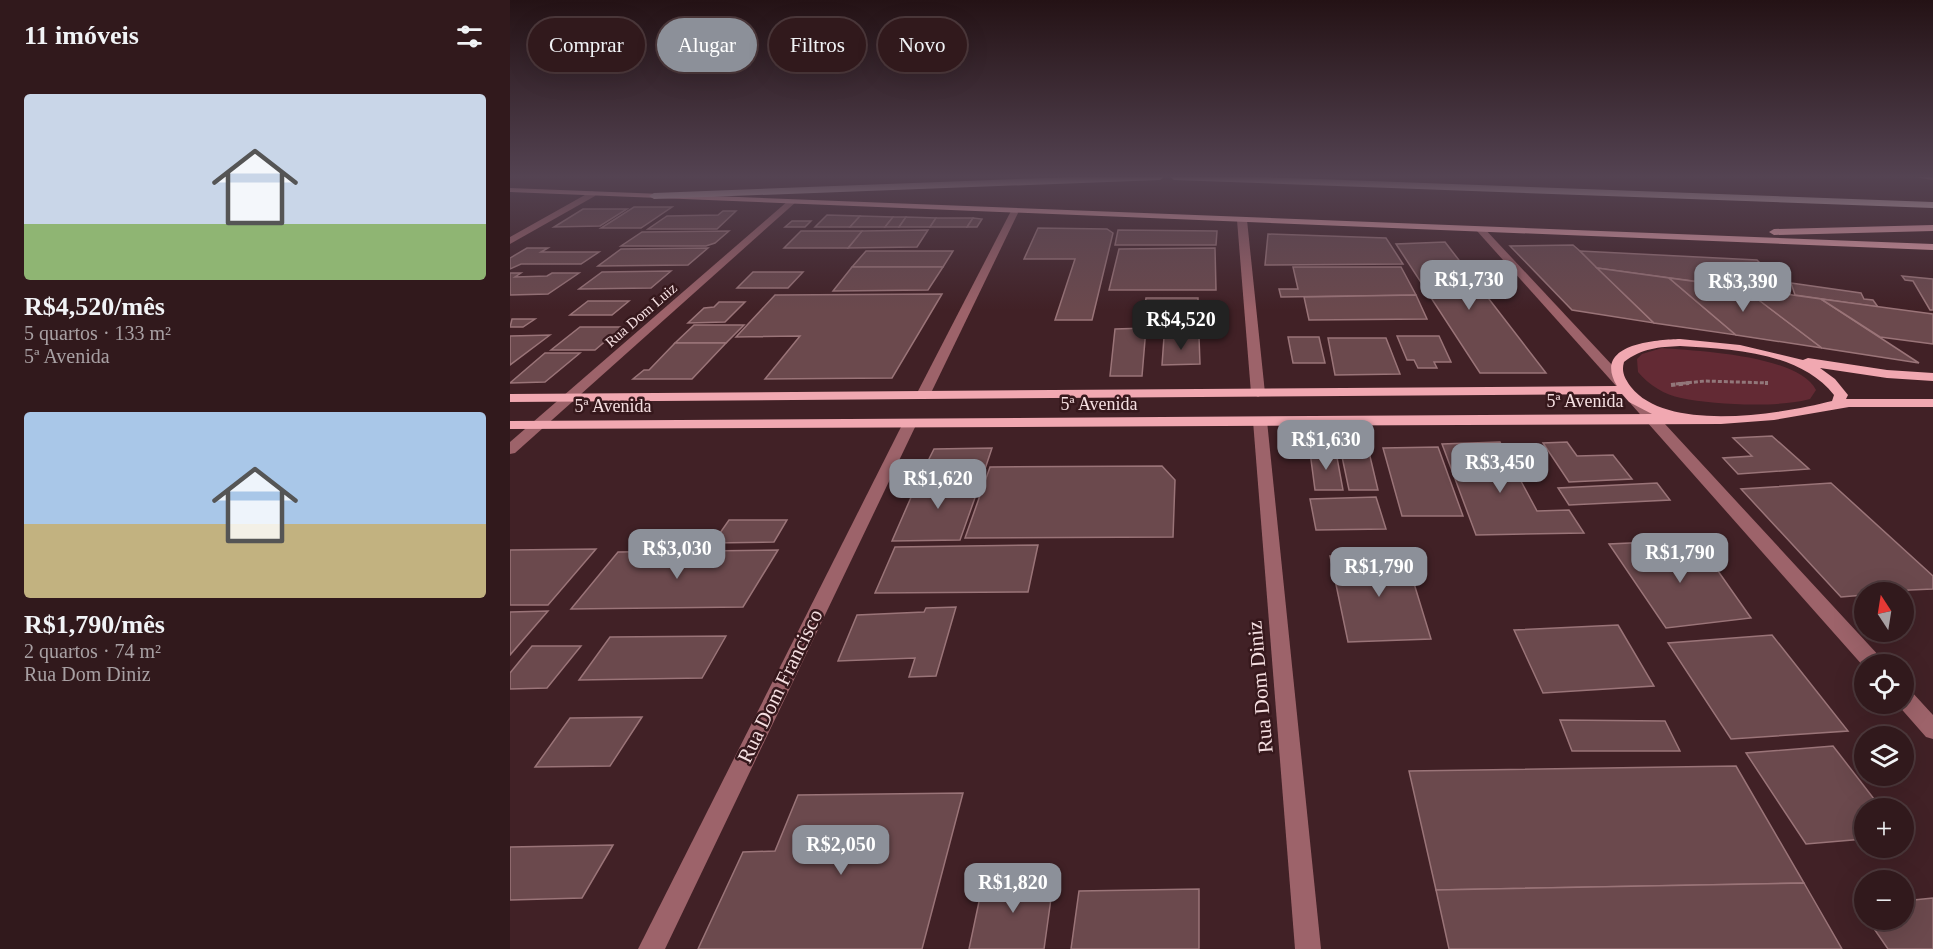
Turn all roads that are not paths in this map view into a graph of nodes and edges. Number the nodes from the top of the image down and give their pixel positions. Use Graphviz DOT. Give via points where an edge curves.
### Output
graph roads {
  1 [pos="544,221"];
  2 [pos="770,221"];
  3 [pos="1010,221"];
  4 [pos="1242,221"];
  5 [pos="1276,221"];
  6 [pos="1933,228"];
  7 [pos="1480,229"];
  8 [pos="1720,239"];
  9 [pos="510,241"];
  10 [pos="1933,247"];
  11 [pos="1781,358"];
  12 [pos="1933,377"];
  13 [pos="1628,392"];
  14 [pos="1258,393"];
  15 [pos="923,395"];
  16 [pos="570,397"];
  17 [pos="510,398"];
  18 [pos="1933,403"];
  19 [pos="1837,404"];
  20 [pos="1652,418"];
  21 [pos="1688,418"];
  22 [pos="1260,420"];
  23 [pos="910,423"];
  24 [pos="510,425"];
  25 [pos="538,425"];
  26 [pos="510,450"];
  27 [pos="1865,654"];
  28 [pos="1914,708"];
  29 [pos="1933,730"];
  30 [pos="651,949"];
  31 [pos="1308,949"];
  1 -- 9 [label="street"];
  2 -- 16 [label="street, Rua Dom Luiz"];
  3 -- 15 [label="street"];
  4 -- 14 [label="street"];
  5 -- 7 [label="main road"];
  6 -- 8 [label="main road" via="1783,232"];
  7 -- 8 [label="main road"];
  7 -- 13 [label="street"];
  8 -- 10 [label="main road"];
  11 -- 12 [label="main road"];
  11 -- 13 [label="main road" via="1691,343 1642,346 1623,355 1617,364 1616,372"];
  11 -- 19 [label="main road" via="1821,373 1841,395"];
  13 -- 14 [label="main road, 5ª Avenida"];
  13 -- 20 [label="street"];
  13 -- 21 [label="main road" via="1656,412"];
  14 -- 15 [label="main road, 5ª Avenida"];
  15 -- 16 [label="main road, 5ª Avenida"];
  16 -- 17 [label="main road, 5ª Avenida"];
  16 -- 25 [label="street, Rua Dom Luiz"];
  18 -- 19 [label="main road"];
  19 -- 21 [label="main road" via="1783,415"];
  20 -- 21 [label="main road, 5ª Avenida"];
  20 -- 22 [label="main road, 5ª Avenida"];
  20 -- 27 [label="street"];
  22 -- 23 [label="main road, 5ª Avenida"];
  22 -- 31 [label="street, Rua Dom Diniz"];
  23 -- 25 [label="main road, 5ª Avenida"];
  23 -- 30 [label="street, Rua Dom Francisco"];
  24 -- 25 [label="main road, 5ª Avenida"];
  25 -- 26 [label="street, Rua Dom Luiz"];
  28 -- 29 [label="street"];
}
